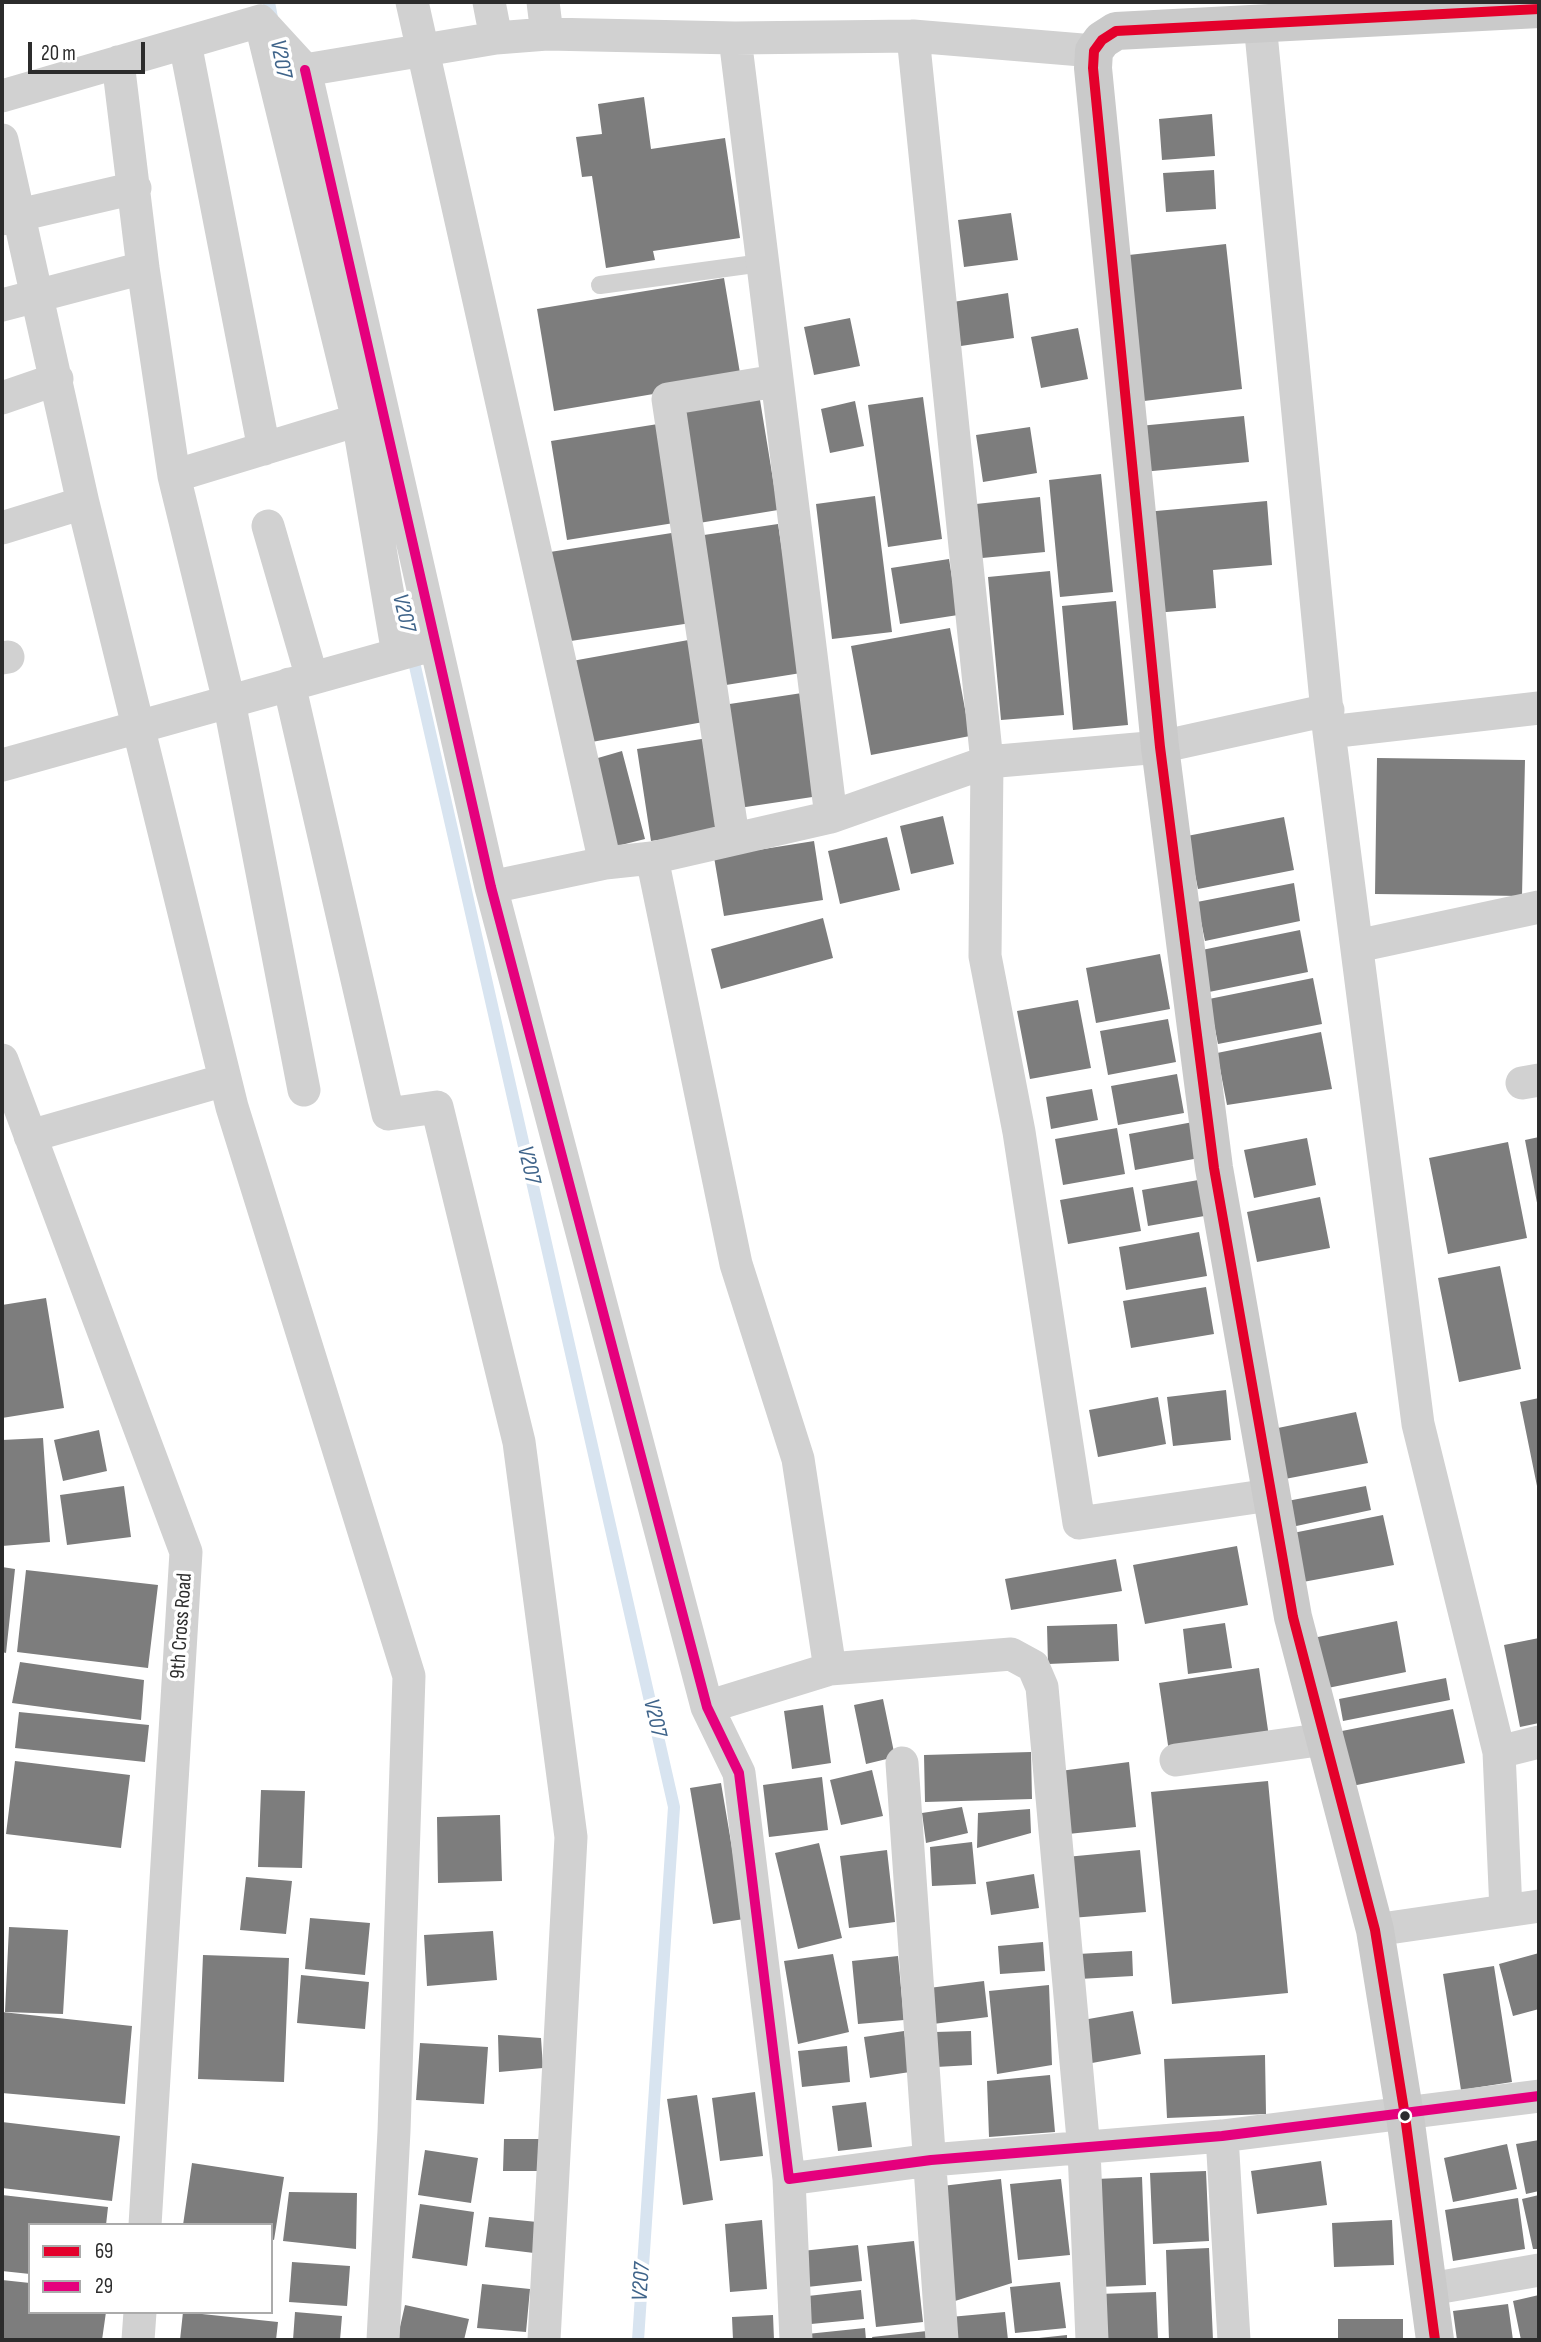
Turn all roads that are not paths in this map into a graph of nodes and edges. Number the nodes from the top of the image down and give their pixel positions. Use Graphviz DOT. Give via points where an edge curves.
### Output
graph roads {
  1 [pos="412,2"];
  2 [pos="489,2"];
  3 [pos="1539,9"];
  4 [pos="1300,11"];
  5 [pos="259,15"];
  6 [pos="545,18"];
  7 [pos="1260,23"];
  8 [pos="913,36"];
  9 [pos="496,38"];
  10 [pos="735,38"];
  11 [pos="185,43"];
  12 [pos="423,51"];
  13 [pos="1094,51"];
  14 [pos="118,62"];
  15 [pos="300,64"];
  16 [pos="2,96"];
  17 [pos="2,140"];
  18 [pos="135,187"];
  19 [pos="11,216"];
  20 [pos="762,263"];
  21 [pos="143,268"];
  22 [pos="600,285"];
  23 [pos="37,294"];
  24 [pos="2,305"];
  25 [pos="57,379"];
  26 [pos="776,381"];
  27 [pos="2,398"];
  28 [pos="358,420"];
  29 [pos="264,449"];
  30 [pos="174,476"];
  31 [pos="83,503"];
  32 [pos="268,526"];
  33 [pos="2,528"];
  34 [pos="416,649"];
  35 [pos="300,681"];
  36 [pos="229,701"];
  37 [pos="1539,708"];
  38 [pos="1328,721"];
  39 [pos="137,727"];
  40 [pos="1160,747"];
  41 [pos="987,762"];
  42 [pos="2,765"];
  43 [pos="831,817"];
  44 [pos="733,837"];
  45 [pos="652,858"];
  46 [pos="605,863"];
  47 [pos="491,887"];
  48 [pos="1539,907"];
  49 [pos="1357,946"];
  50 [pos="2,1060"];
  51 [pos="225,1080"];
  52 [pos="304,1090"];
  53 [pos="30,1136"];
  54 [pos="1270,1495"];
  55 [pos="830,1669"];
  56 [pos="707,1707"];
  57 [pos="1325,1739"];
  58 [pos="1539,1742"];
  59 [pos="1499,1752"];
  60 [pos="1176,1760"];
  61 [pos="902,1763"];
  62 [pos="1539,1906"];
  63 [pos="1506,1911"];
  64 [pos="1374,1930"];
  65 [pos="1539,2096"];
  66 [pos="1405,2116"];
  67 [pos="1222,2136"];
  68 [pos="1084,2150"];
  69 [pos="931,2160"];
  70 [pos="789,2179"];
  71 [pos="145,2223"];
  72 [pos="1539,2270"];
  73 [pos="1430,2289"];
  74 [pos="140,2314"];
  75 [pos="138,2340"];
  76 [pos="383,2340"];
  77 [pos="544,2340"];
  78 [pos="796,2340"];
  79 [pos="942,2340"];
  80 [pos="1092,2340"];
  81 [pos="1234,2340"];
  82 [pos="1435,2340"];
  1 -- 12 [label="street"];
  2 -- 9 [label="street"];
  3 -- 4 [label="main road"];
  4 -- 7 [label="main road"];
  5 -- 11 [label="street"];
  5 -- 15 [label="street"];
  5 -- 28 [label="street"];
  6 -- 9 [label="street"];
  6 -- 10 [label="street"];
  7 -- 13 [label="main road" via="1116,30"];
  7 -- 38 [label="street"];
  8 -- 10 [label="street"];
  8 -- 13 [label="street"];
  8 -- 41 [label="street"];
  9 -- 12 [label="street"];
  10 -- 20 [label="street"];
  11 -- 14 [label="street"];
  11 -- 29 [label="street"];
  12 -- 15 [label="street"];
  12 -- 46 [label="street"];
  13 -- 40 [label="main road"];
  14 -- 16 [label="street"];
  14 -- 18 [label="street"];
  15 -- 34 [label="street"];
  17 -- 19 [label="street"];
  18 -- 19 [label="street"];
  18 -- 21 [label="street"];
  19 -- 23 [label="street"];
  20 -- 22 [label="lane"];
  20 -- 26 [label="street"];
  21 -- 23 [label="street"];
  21 -- 30 [label="street"];
  23 -- 24 [label="street"];
  23 -- 25 [label="street"];
  25 -- 27 [label="street"];
  25 -- 31 [label="street"];
  26 -- 43 [label="street"];
  26 -- 44 [label="street" via="668,399"];
  28 -- 29 [label="street"];
  28 -- 34 [label="street"];
  29 -- 30 [label="street"];
  30 -- 36 [label="street"];
  31 -- 33 [label="street"];
  31 -- 39 [label="street"];
  32 -- 35 [label="street"];
  34 -- 35 [label="street"];
  34 -- 47 [label="street"];
  35 -- 36 [label="street"];
  35 -- 77 [label="street" via="388,1114 437,1107 519,1442 571,1837"];
  36 -- 39 [label="street"];
  36 -- 52 [label="street"];
  37 -- 38 [label="street"];
  38 -- 40 [label="street"];
  38 -- 49 [label="street"];
  39 -- 42 [label="street"];
  39 -- 51 [label="street"];
  40 -- 41 [label="street"];
  40 -- 54 [label="main road" via="1214,1168"];
  41 -- 43 [label="street"];
  41 -- 54 [label="street" via="985,956 1019,1132 1079,1523"];
  43 -- 44 [label="street"];
  44 -- 45 [label="street"];
  45 -- 46 [label="street"];
  45 -- 55 [label="street" via="736,1264 798,1459"];
  46 -- 47 [label="street"];
  47 -- 56 [label="street"];
  48 -- 49 [label="street"];
  49 -- 59 [label="street" via="1418,1424"];
  50 -- 53 [label="street, 9th Cross Road"];
  51 -- 53 [label="street"];
  51 -- 76 [label="street" via="409,1676"];
  53 -- 71 [label="street, 9th Cross Road" via="187,1552"];
  54 -- 57 [label="main road" via="1293,1618"];
  55 -- 56 [label="street"];
  55 -- 68 [label="street" via="1011,1654 1033,1665 1042,1687"];
  56 -- 70 [label="street" via="739,1773"];
  57 -- 60 [label="street"];
  57 -- 64 [label="main road"];
  58 -- 59 [label="street"];
  59 -- 63 [label="street"];
  61 -- 69 [label="street"];
  62 -- 63 [label="street"];
  63 -- 64 [label="street"];
  64 -- 66 [label="main road"];
  65 -- 66 [label="street"];
  66 -- 67 [label="street"];
  66 -- 73 [label="main road"];
  67 -- 68 [label="street"];
  67 -- 81 [label="street"];
  68 -- 69 [label="street"];
  68 -- 80 [label="street"];
  69 -- 70 [label="street"];
  69 -- 79 [label="street"];
  70 -- 78 [label="street"];
  72 -- 73 [label="street"];
  73 -- 82 [label="main road"];
  74 -- 75 [label="street"];
}
